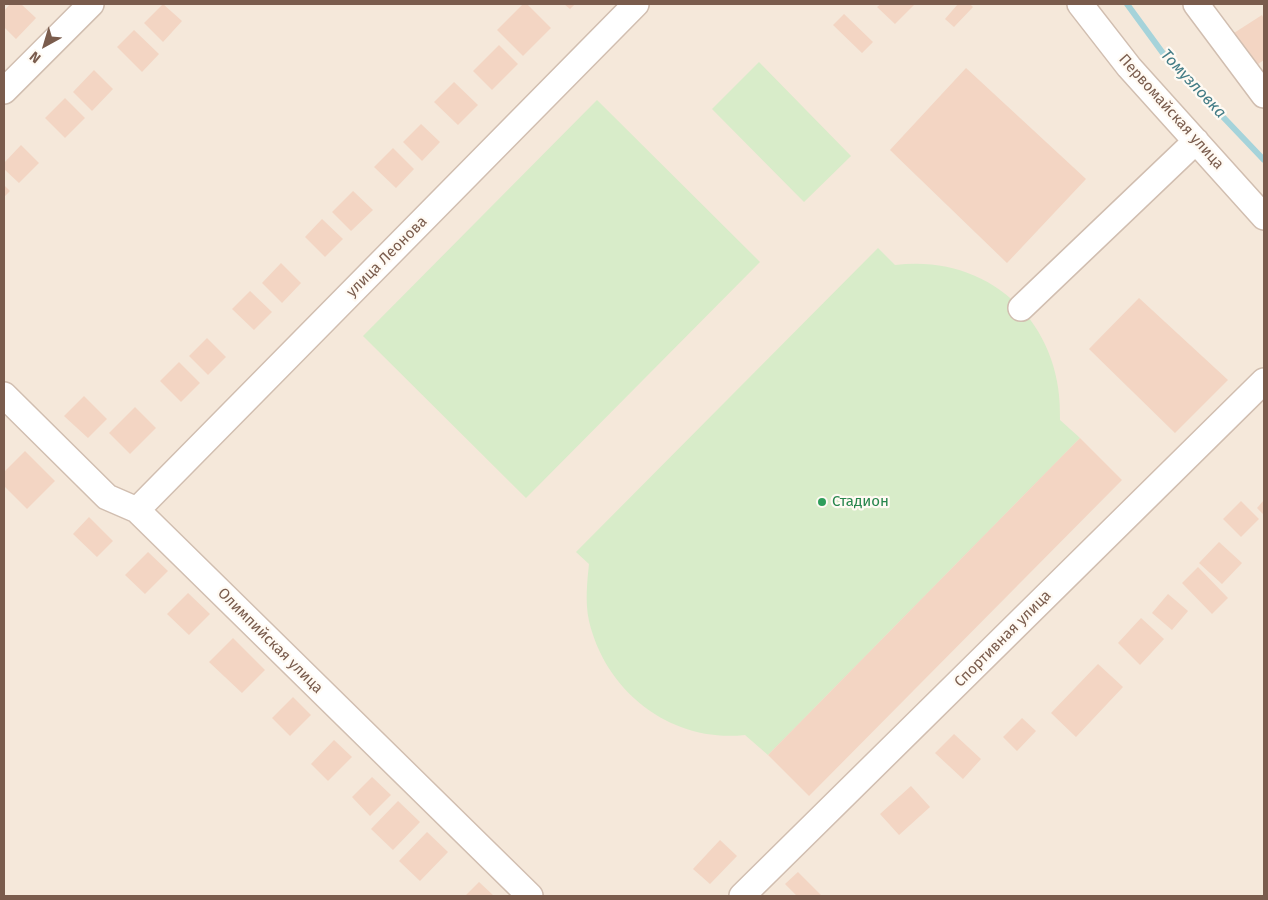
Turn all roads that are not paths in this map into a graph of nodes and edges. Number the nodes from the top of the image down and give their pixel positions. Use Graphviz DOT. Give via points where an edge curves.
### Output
graph roads {
  1 [pos="91,4"];
  2 [pos="636,4"];
  3 [pos="1080,4"];
  4 [pos="1196,4"];
  5 [pos="4,91"];
  6 [pos="1264,95"];
  7 [pos="1196,141"];
  8 [pos="1264,217"];
  9 [pos="1021,308"];
  10 [pos="1264,382"];
  11 [pos="4,395"];
  12 [pos="137,510"];
  13 [pos="530,896"];
  14 [pos="742,896"];
  1 -- 5 [label="street"];
  2 -- 12 [label="street, улица Леонова"];
  3 -- 7 [label="street, Первомайская улица" via="1129,67"];
  4 -- 6 [label="street"];
  7 -- 8 [label="street, Первомайская улица"];
  7 -- 9 [label="street"];
  10 -- 14 [label="street, Спортивная улица"];
  11 -- 12 [label="street, Олимпийская улица" via="108,497"];
  12 -- 13 [label="street, Олимпийская улица"];
}
